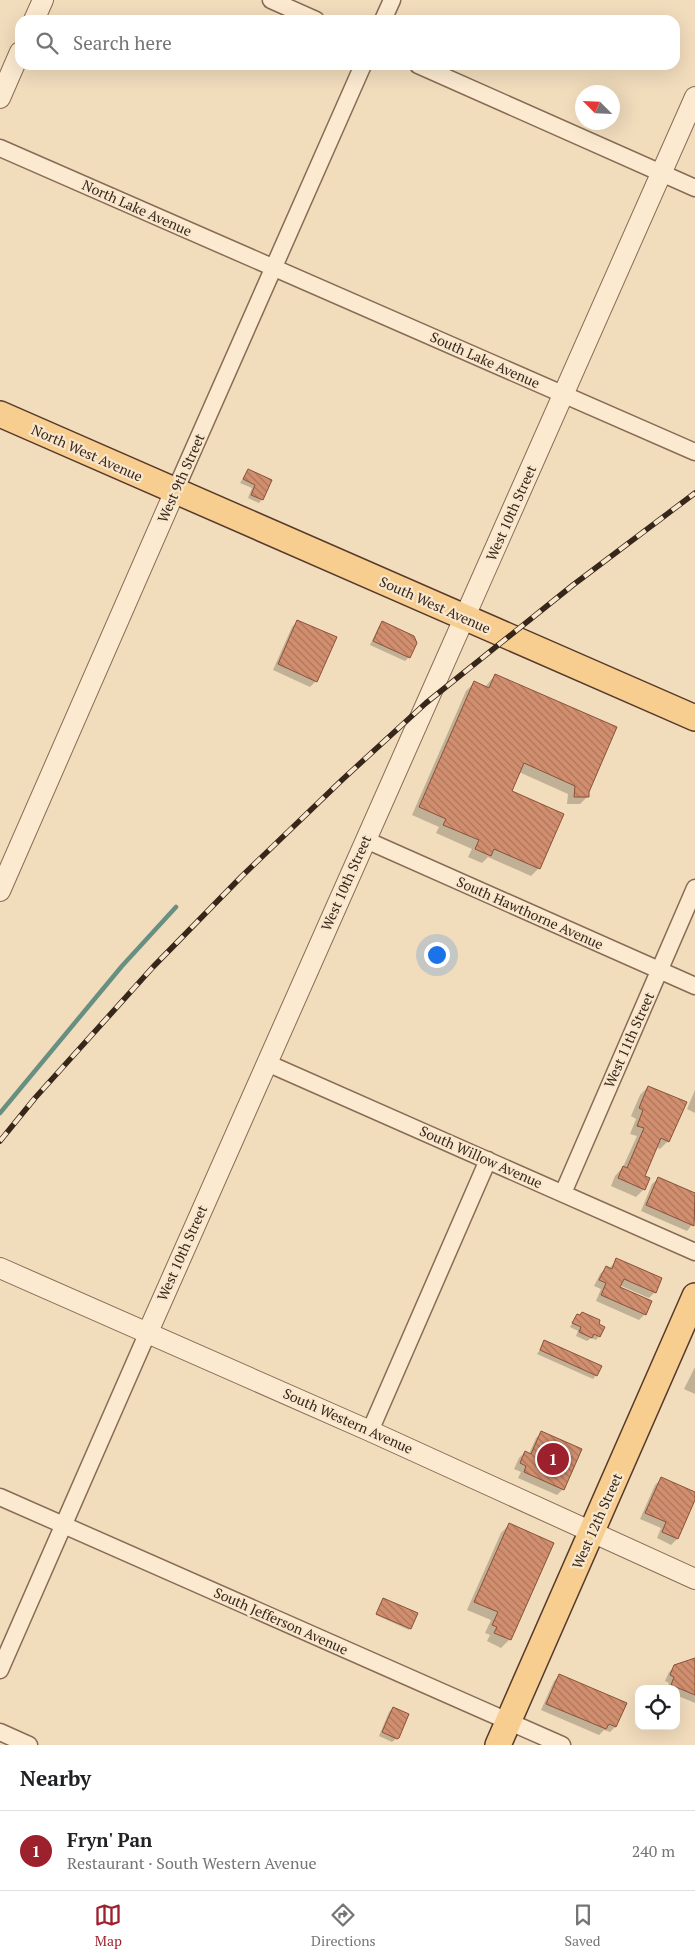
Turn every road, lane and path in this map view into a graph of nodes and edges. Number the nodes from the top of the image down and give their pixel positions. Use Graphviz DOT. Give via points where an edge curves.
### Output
graph roads {
  1 [pos="43,0"];
  2 [pos="271,0"];
  3 [pos="392,0"];
  4 [pos="36,15"];
  5 [pos="305,15"];
  6 [pos="385,15"];
  7 [pos="15,64"];
  8 [pos="362,70"];
  9 [pos="429,70"];
  10 [pos="695,97"];
  11 [pos="0,98"];
  12 [pos="0,148"];
  13 [pos="661,173"];
  14 [pos="695,188"];
  15 [pos="275,268"];
  16 [pos="563,395"];
  17 [pos="0,414"];
  18 [pos="695,452"];
  19 [pos="175,491"];
  20 [pos="464,618"];
  21 [pos="695,718"];
  22 [pos="366,840"];
  23 [pos="695,888"];
  24 [pos="0,891"];
  25 [pos="659,970"];
  26 [pos="695,986"];
  27 [pos="267,1063"];
  28 [pos="488,1160"];
  29 [pos="563,1193"];
  30 [pos="695,1252"];
  31 [pos="0,1268"];
  32 [pos="695,1296"];
  33 [pos="689,1326"];
  34 [pos="148,1332"];
  35 [pos="370,1431"];
  36 [pos="0,1497"];
  37 [pos="63,1525"];
  38 [pos="592,1532"];
  39 [pos="695,1578"];
  40 [pos="0,1670"];
  41 [pos="509,1721"];
  42 [pos="0,1732"];
  43 [pos="29,1745"];
  44 [pos="498,1745"];
  45 [pos="562,1745"];
  1 -- 4 [label="street"];
  2 -- 5 [label="street"];
  3 -- 6 [label="street"];
  7 -- 11 [label="street"];
  8 -- 15 [label="street, West 9th Street"];
  9 -- 13 [label="street"];
  10 -- 13 [label="street, West 10th Street"];
  12 -- 15 [label="street, North Lake Avenue"];
  13 -- 14 [label="street"];
  13 -- 16 [label="street, West 10th Street"];
  15 -- 16 [label="street, South Lake Avenue"];
  15 -- 19 [label="street, West 9th Street"];
  16 -- 18 [label="street, South Lake Avenue"];
  16 -- 20 [label="street, West 10th Street"];
  17 -- 19 [label="main road, North West Avenue"];
  19 -- 20 [label="main road, South West Avenue"];
  19 -- 24 [label="street, West 9th Street"];
  20 -- 21 [label="main road, South West Avenue"];
  20 -- 22 [label="street, West 10th Street"];
  22 -- 25 [label="street, South Hawthorne Avenue"];
  22 -- 27 [label="street, West 10th Street"];
  23 -- 25 [label="street, West 11th Street"];
  25 -- 26 [label="street, South Hawthorne Avenue"];
  25 -- 29 [label="street, West 11th Street"];
  27 -- 28 [label="street, South Willow Avenue"];
  27 -- 34 [label="street, West 10th Street"];
  28 -- 29 [label="street, South Willow Avenue"];
  28 -- 35 [label="street"];
  29 -- 30 [label="street, South Willow Avenue"];
  31 -- 34 [label="street, South Western Avenue"];
  32 -- 33 [label="main road, West 12th Street"];
  33 -- 38 [label="main road, West 12th Street"];
  34 -- 35 [label="street, South Western Avenue"];
  34 -- 37 [label="street, West 10th Street"];
  35 -- 38 [label="street, South Western Avenue"];
  36 -- 37 [label="street, South Jefferson Avenue"];
  37 -- 40 [label="street, West 10th Street"];
  37 -- 41 [label="street, South Jefferson Avenue"];
  38 -- 39 [label="street, South Western Avenue"];
  38 -- 41 [label="main road, West 12th Street"];
  41 -- 44 [label="main road, West 12th Street"];
  41 -- 45 [label="street, South Jefferson Avenue"];
  42 -- 43 [label="street"];
}
